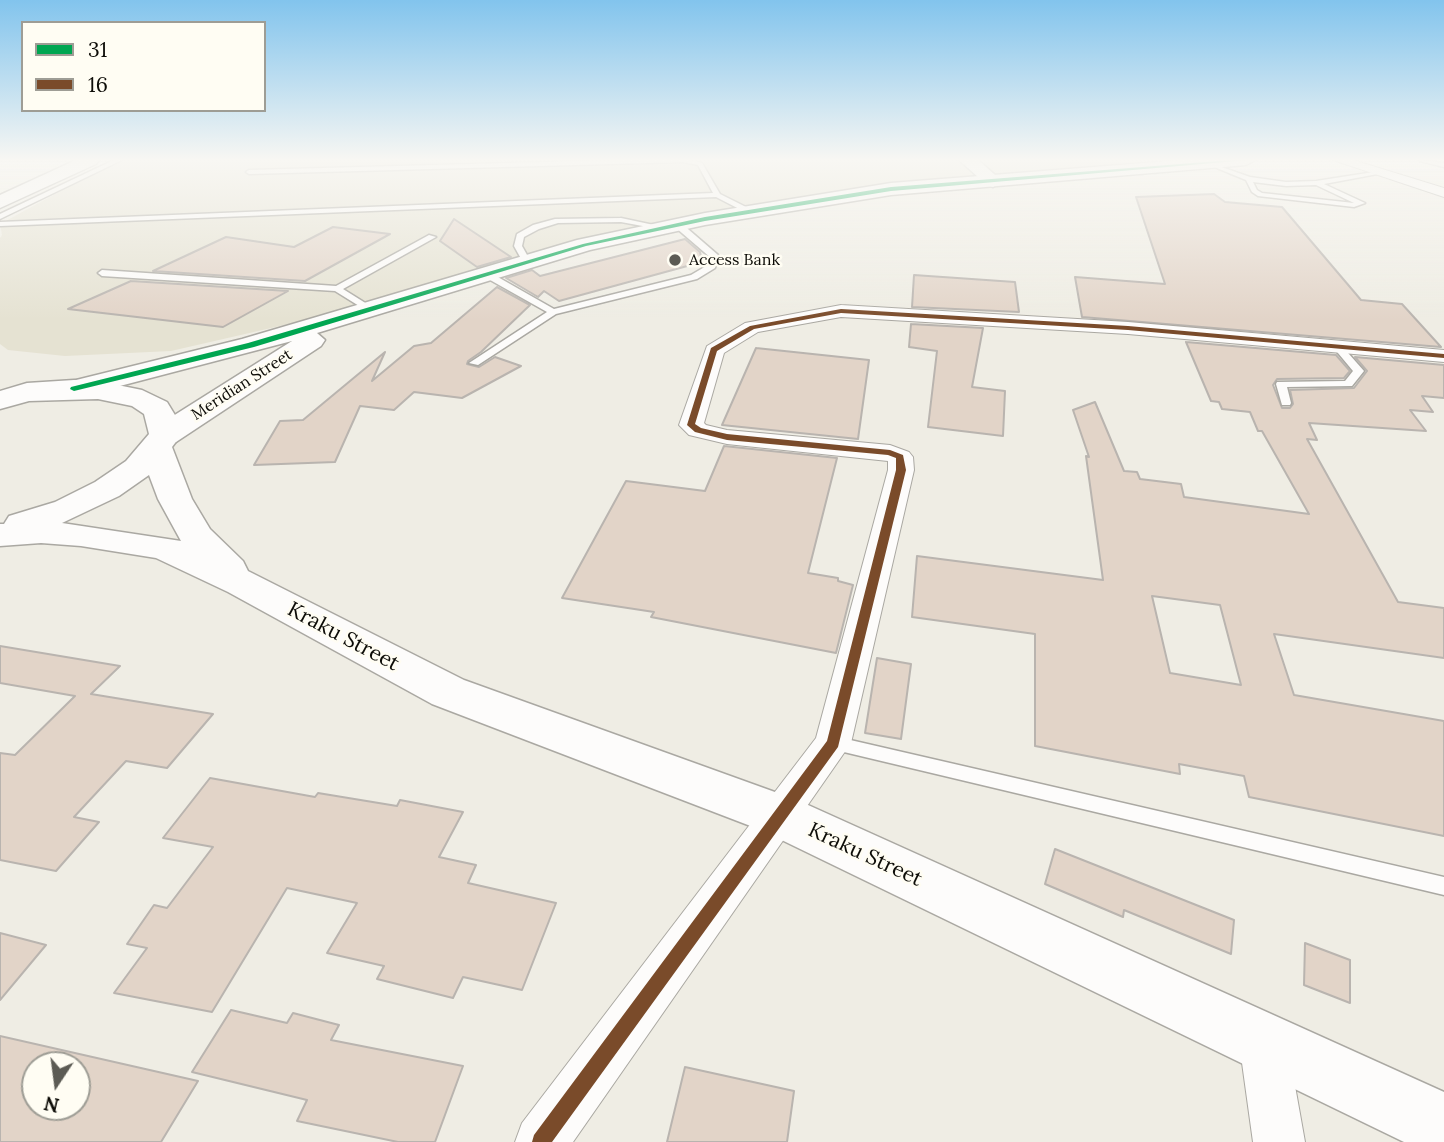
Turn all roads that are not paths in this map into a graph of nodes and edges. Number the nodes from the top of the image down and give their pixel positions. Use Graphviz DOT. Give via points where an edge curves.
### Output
graph roads {
  1 [pos="265,213"];
  2 [pos="738,213"];
  3 [pos="0,224"];
  4 [pos="671,226"];
  5 [pos="432,237"];
  6 [pos="527,262"];
  7 [pos="102,273"];
  8 [pos="486,274"];
  9 [pos="337,289"];
  10 [pos="553,312"];
  11 [pos="364,313"];
  12 [pos="1338,347"];
  13 [pos="1444,356"];
  14 [pos="474,363"];
  15 [pos="74,388"];
  16 [pos="9,392"];
  17 [pos="1286,403"];
  18 [pos="161,441"];
  19 [pos="0,532"];
  20 [pos="242,583"];
  21 [pos="833,743"];
  22 [pos="779,815"];
  23 [pos="1444,886"];
  24 [pos="1263,1041"];
  25 [pos="1444,1126"];
  26 [pos="541,1142"];
  27 [pos="1279,1142"];
  1 -- 3 [label="lane"];
  2 -- 4 [label="main road, Meridian Street"];
  4 -- 6 [label="main road, Meridian Street"];
  4 -- 6 [label="lane" via="621,220 558,221 520,236 518,246"];
  4 -- 10 [label="lane" via="715,257 712,266 694,276"];
  5 -- 9 [label="lane"];
  6 -- 8 [label="main road, Meridian Street"];
  7 -- 9 [label="lane"];
  8 -- 10 [label="lane"];
  8 -- 11 [label="main road, Meridian Street"];
  9 -- 11 [label="lane"];
  10 -- 14 [label="lane"];
  11 -- 15 [label="main road, Meridian Street"];
  11 -- 18 [label="main road, Meridian Street" via="295,349"];
  12 -- 13 [label="street"];
  12 -- 17 [label="lane" via="1359,372 1348,384 1281,384"];
  12 -- 21 [label="street" via="1128,328 841,311 752,327 714,350 691,425 698,430 900,457 901,470"];
  15 -- 16 [label="main road"];
  15 -- 18 [label="main road, Kraku Street" via="142,399 156,408 163,420"];
  18 -- 19 [label="main road, Meridian Street" via="138,468 107,489 67,509"];
  18 -- 20 [label="main road, Kraku Street" via="175,499 195,535"];
  19 -- 20 [label="main road, Kraku Street" via="81,535 165,548"];
  20 -- 22 [label="main road, Kraku Street" via="448,692"];
  21 -- 22 [label="street"];
  21 -- 23 [label="lane"];
  22 -- 24 [label="main road, Kraku Street"];
  22 -- 26 [label="street"];
  24 -- 25 [label="main road, Kraku Street"];
  24 -- 27 [label="street"];
}
